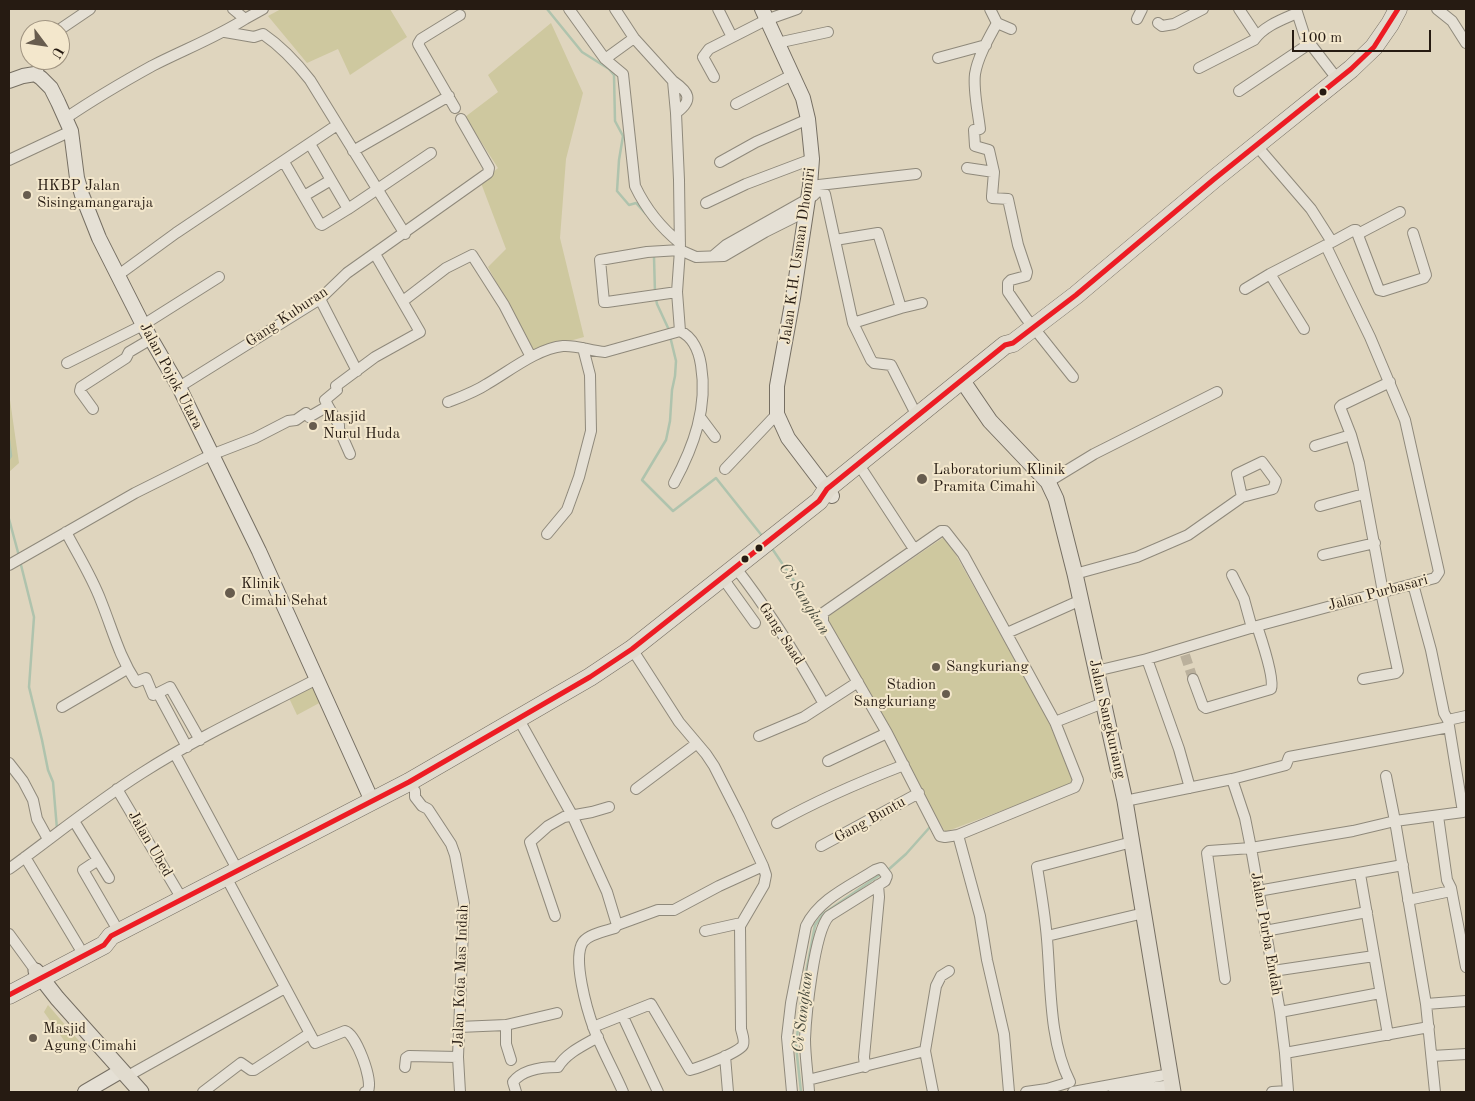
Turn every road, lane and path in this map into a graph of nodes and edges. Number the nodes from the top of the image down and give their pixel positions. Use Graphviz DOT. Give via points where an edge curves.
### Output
graph roads {
  1 [pos="90,9"];
  2 [pos="233,9"];
  3 [pos="264,9"];
  4 [pos="569,9"];
  5 [pos="615,9"];
  6 [pos="718,9"];
  7 [pos="797,9"];
  8 [pos="990,9"];
  9 [pos="1142,9"];
  10 [pos="1203,9"];
  11 [pos="1239,9"];
  12 [pos="1398,9"];
  13 [pos="1427,9"];
  14 [pos="1436,9"];
  15 [pos="1296,11"];
  16 [pos="764,14"];
  17 [pos="460,15"];
  18 [pos="245,19"];
  19 [pos="1137,19"];
  20 [pos="70,23"];
  21 [pos="997,23"];
  22 [pos="1158,23"];
  23 [pos="1011,29"];
  24 [pos="225,32"];
  25 [pos="828,32"];
  26 [pos="1257,36"];
  27 [pos="732,37"];
  28 [pos="634,38"];
  29 [pos="777,43"];
  30 [pos="1466,43"];
  31 [pos="1309,44"];
  32 [pos="986,45"];
  33 [pos="938,58"];
  34 [pos="605,59"];
  35 [pos="1199,68"];
  36 [pos="38,70"];
  37 [pos="35,74"];
  38 [pos="792,75"];
  39 [pos="714,77"];
  40 [pos="1338,80"];
  41 [pos="9,81"];
  42 [pos="1239,91"];
  43 [pos="449,96"];
  44 [pos="736,104"];
  45 [pos="455,108"];
  46 [pos="66,118"];
  47 [pos="461,119"];
  48 [pos="808,120"];
  49 [pos="337,125"];
  50 [pos="71,132"];
  51 [pos="310,144"];
  52 [pos="1256,145"];
  53 [pos="353,151"];
  54 [pos="431,153"];
  55 [pos="812,159"];
  56 [pos="9,160"];
  57 [pos="284,162"];
  58 [pos="720,162"];
  59 [pos="967,168"];
  60 [pos="994,172"];
  61 [pos="916,174"];
  62 [pos="331,180"];
  63 [pos="378,190"];
  64 [pos="304,196"];
  65 [pos="807,199"];
  66 [pos="706,203"];
  67 [pos="348,209"];
  68 [pos="1400,212"];
  69 [pos="1413,233"];
  70 [pos="405,234"];
  71 [pos="1358,234"];
  72 [pos="835,240"];
  73 [pos="1329,244"];
  74 [pos="680,247"];
  75 [pos="375,254"];
  76 [pos="1270,274"];
  77 [pos="117,276"];
  78 [pos="218,277"];
  79 [pos="1245,289"];
  80 [pos="677,292"];
  81 [pos="320,298"];
  82 [pos="403,302"];
  83 [pos="922,303"];
  84 [pos="901,308"];
  85 [pos="853,323"];
  86 [pos="143,325"];
  87 [pos="1034,327"];
  88 [pos="1304,328"];
  89 [pos="672,334"];
  90 [pos="151,339"];
  91 [pos="582,348"];
  92 [pos="531,357"];
  93 [pos="67,364"];
  94 [pos="357,371"];
  95 [pos="1073,377"];
  96 [pos="964,382"];
  97 [pos="1390,382"];
  98 [pos="179,387"];
  99 [pos="1217,392"];
  100 [pos="448,402"];
  101 [pos="328,406"];
  102 [pos="93,409"];
  103 [pos="776,414"];
  104 [pos="917,416"];
  105 [pos="700,417"];
  106 [pos="1351,435"];
  107 [pos="716,437"];
  108 [pos="1315,446"];
  109 [pos="350,454"];
  110 [pos="211,455"];
  111 [pos="724,469"];
  112 [pos="863,471"];
  113 [pos="1048,482"];
  114 [pos="674,483"];
  115 [pos="1364,494"];
  116 [pos="826,495"];
  117 [pos="1242,497"];
  118 [pos="1320,506"];
  119 [pos="66,532"];
  120 [pos="547,534"];
  121 [pos="1375,543"];
  122 [pos="914,549"];
  123 [pos="1322,555"];
  124 [pos="9,565"];
  125 [pos="729,572"];
  126 [pos="1075,574"];
  127 [pos="1232,575"];
  128 [pos="1413,584"];
  129 [pos="1382,592"];
  130 [pos="1081,600"];
  131 [pos="755,623"];
  132 [pos="1255,627"];
  133 [pos="1007,633"];
  134 [pos="632,649"];
  135 [pos="1147,659"];
  136 [pos="127,669"];
  137 [pos="1096,671"];
  138 [pos="1193,678"];
  139 [pos="1364,678"];
  140 [pos="317,679"];
  141 [pos="856,683"];
  142 [pos="158,693"];
  143 [pos="1103,703"];
  144 [pos="824,704"];
  145 [pos="62,707"];
  146 [pos="1466,716"];
  147 [pos="518,718"];
  148 [pos="1056,722"];
  149 [pos="1449,723"];
  150 [pos="887,733"];
  151 [pos="759,736"];
  152 [pos="200,740"];
  153 [pos="696,744"];
  154 [pos="187,747"];
  155 [pos="175,754"];
  156 [pos="828,761"];
  157 [pos="9,763"];
  158 [pos="904,765"];
  159 [pos="1462,768"];
  160 [pos="1386,776"];
  161 [pos="1232,779"];
  162 [pos="412,787"];
  163 [pos="1190,788"];
  164 [pos="117,789"];
  165 [pos="636,789"];
  166 [pos="919,793"];
  167 [pos="372,801"];
  168 [pos="1125,801"];
  169 [pos="609,806"];
  170 [pos="1465,814"];
  171 [pos="572,815"];
  172 [pos="1438,816"];
  173 [pos="74,821"];
  174 [pos="1396,821"];
  175 [pos="777,823"];
  176 [pos="958,835"];
  177 [pos="48,839"];
  178 [pos="1132,842"];
  179 [pos="821,846"];
  180 [pos="1251,848"];
  181 [pos="25,857"];
  182 [pos="98,860"];
  183 [pos="1403,865"];
  184 [pos="763,866"];
  185 [pos="9,869"];
  186 [pos="232,874"];
  187 [pos="1360,874"];
  188 [pos="108,878"];
  189 [pos="878,885"];
  190 [pos="1258,891"];
  191 [pos="1451,891"];
  192 [pos="182,899"];
  193 [pos="1408,900"];
  194 [pos="1367,912"];
  195 [pos="1144,913"];
  196 [pos="555,916"];
  197 [pos="741,923"];
  198 [pos="617,925"];
  199 [pos="705,931"];
  200 [pos="1265,931"];
  201 [pos="9,934"];
  202 [pos="1047,936"];
  203 [pos="98,942"];
  204 [pos="1374,956"];
  205 [pos="1466,967"];
  206 [pos="949,971"];
  207 [pos="1273,971"];
  208 [pos="38,974"];
  209 [pos="1225,979"];
  210 [pos="9,985"];
  211 [pos="285,988"];
  212 [pos="1380,993"];
  213 [pos="9,995"];
  214 [pos="1466,1001"];
  215 [pos="1426,1004"];
  216 [pos="1280,1012"];
  217 [pos="557,1013"];
  218 [pos="625,1020"];
  219 [pos="506,1025"];
  220 [pos="459,1027"];
  221 [pos="594,1027"];
  222 [pos="1430,1027"];
  223 [pos="309,1034"];
  224 [pos="1388,1035"];
  225 [pos="598,1037"];
  226 [pos="925,1051"];
  227 [pos="1285,1053"];
  228 [pos="1466,1054"];
  229 [pos="725,1056"];
  230 [pos="1432,1056"];
  231 [pos="458,1057"];
  232 [pos="511,1060"];
  233 [pos="865,1067"];
  234 [pos="405,1068"];
  235 [pos="124,1074"];
  236 [pos="808,1080"];
  237 [pos="1172,1086"];
  238 [pos="1116,1089"];
  239 [pos="367,1090"];
  240 [pos="85,1092"];
  241 [pos="141,1092"];
  242 [pos="203,1092"];
  243 [pos="460,1092"];
  244 [pos="516,1092"];
  245 [pos="623,1092"];
  246 [pos="658,1092"];
  247 [pos="728,1092"];
  248 [pos="792,1092"];
  249 [pos="810,1092"];
  250 [pos="933,1092"];
  251 [pos="1010,1092"];
  252 [pos="1026,1092"];
  253 [pos="1073,1092"];
  254 [pos="1145,1092"];
  255 [pos="1272,1092"];
  256 [pos="1289,1092"];
  257 [pos="1435,1092"];
  1 -- 20 [label="street"];
  2 -- 18 [label="street"];
  3 -- 18 [label="street"];
  4 -- 34 [label="street"];
  5 -- 28 [label="street"];
  6 -- 27 [label="street"];
  7 -- 16 [label="street"];
  8 -- 21 [label="street"];
  9 -- 19 [label="street"];
  10 -- 22 [label="street" via="1174,24"];
  11 -- 26 [label="street"];
  12 -- 40 [label="highway" via="1374,47"];
  13 -- 14 [label="street"];
  14 -- 30 [label="street" via="1452,21"];
  15 -- 26 [label="street"];
  15 -- 31 [label="street"];
  16 -- 27 [label="street"];
  16 -- 29 [label="main road, Jalan K.H. Usman Dhomiri"];
  17 -- 43 [label="street" via="418,44"];
  18 -- 24 [label="street"];
  21 -- 23 [label="street"];
  21 -- 32 [label="street"];
  24 -- 46 [label="street" via="153,66"];
  24 -- 49 [label="street" via="263,34 275,42 310,80"];
  25 -- 29 [label="street"];
  26 -- 35 [label="street"];
  27 -- 39 [label="street" via="709,49 703,57"];
  28 -- 34 [label="street"];
  28 -- 74 [label="street" via="673,81"];
  29 -- 38 [label="main road, Jalan K.H. Usman Dhomiri"];
  31 -- 40 [label="street"];
  31 -- 42 [label="street"];
  32 -- 33 [label="street"];
  32 -- 60 [label="street" via="975,73 980,128 974,130 975,146 989,150"];
  34 -- 74 [label="street" via="623,74 635,186 655,220"];
  36 -- 37 [label="street"];
  37 -- 41 [label="main road"];
  37 -- 46 [label="main road, Jalan Pojok Utara" via="51,88"];
  38 -- 44 [label="street"];
  38 -- 48 [label="main road, Jalan K.H. Usman Dhomiri" via="804,98"];
  40 -- 52 [label="highway"];
  43 -- 45 [label="street"];
  43 -- 53 [label="street"];
  46 -- 50 [label="main road, Jalan Pojok Utara"];
  47 -- 70 [label="street, Gang Kuburan" via="489,172"];
  48 -- 55 [label="main road, Jalan K.H. Usman Dhomiri"];
  48 -- 58 [label="street" via="756,142"];
  49 -- 51 [label="street"];
  49 -- 53 [label="street"];
  50 -- 56 [label="street"];
  50 -- 77 [label="main road, Jalan Pojok Utara" via="82,195"];
  51 -- 57 [label="street"];
  51 -- 62 [label="street"];
  52 -- 73 [label="street, Jalan Purbasari" via="1311,209"];
  52 -- 87 [label="highway"];
  53 -- 63 [label="street"];
  54 -- 63 [label="street"];
  55 -- 65 [label="main road, Jalan K.H. Usman Dhomiri"];
  55 -- 66 [label="street"];
  57 -- 64 [label="street"];
  57 -- 77 [label="street"];
  59 -- 60 [label="street"];
  60 -- 87 [label="street" via="992,198 1008,199 1027,272 1026,276 1008,283 1008,292"];
  61 -- 65 [label="street"];
  62 -- 64 [label="street"];
  62 -- 67 [label="street"];
  63 -- 67 [label="street"];
  63 -- 70 [label="street"];
  64 -- 67 [label="street" via="322,225"];
  65 -- 72 [label="street" via="817,192 825,194"];
  65 -- 74 [label="street" via="787,220 724,256 696,257"];
  65 -- 103 [label="main road, Jalan K.H. Usman Dhomiri" via="777,386"];
  68 -- 71 [label="street"];
  69 -- 71 [label="street" via="1426,275 1383,291 1379,290"];
  70 -- 75 [label="street, Gang Kuburan"];
  71 -- 73 [label="street" via="1354,230"];
  72 -- 84 [label="street" via="878,233"];
  72 -- 85 [label="street"];
  73 -- 76 [label="street"];
  73 -- 97 [label="street, Jalan Purbasari"];
  74 -- 80 [label="street"];
  74 -- 80 [label="street" via="600,260 604,302"];
  75 -- 81 [label="street, Gang Kuburan" via="347,273"];
  75 -- 82 [label="street"];
  76 -- 79 [label="street"];
  76 -- 88 [label="street"];
  77 -- 86 [label="main road, Jalan Pojok Utara"];
  78 -- 86 [label="street"];
  80 -- 89 [label="street"];
  81 -- 94 [label="street"];
  81 -- 98 [label="street, Gang Kuburan"];
  82 -- 92 [label="street" via="446,268 472,255 504,305"];
  82 -- 94 [label="street" via="420,332"];
  83 -- 84 [label="street"];
  84 -- 85 [label="street"];
  85 -- 104 [label="street" via="871,360 891,365"];
  86 -- 90 [label="main road, Jalan Pojok Utara"];
  86 -- 93 [label="street"];
  87 -- 95 [label="street"];
  87 -- 96 [label="highway" via="1013,343 1005,345"];
  89 -- 91 [label="street" via="605,352"];
  89 -- 105 [label="street" via="688,337 699,356 704,397"];
  90 -- 98 [label="main road, Jalan Pojok Utara"];
  90 -- 102 [label="street" via="81,387 80,391"];
  91 -- 92 [label="street" via="558,347"];
  91 -- 120 [label="street" via="590,375 591,431 568,510"];
  92 -- 100 [label="street" via="486,385"];
  94 -- 101 [label="street" via="336,386 337,390 325,400"];
  96 -- 104 [label="highway"];
  96 -- 112 [label="highway"];
  96 -- 113 [label="main road, Jalan Sangkuriang" via="990,420"];
  97 -- 106 [label="street" via="1342,405 1341,411"];
  97 -- 128 [label="street, Jalan Purbasari" via="1409,436 1439,572 1435,578"];
  98 -- 110 [label="main road, Jalan Pojok Utara"];
  99 -- 113 [label="street" via="1094,454"];
  101 -- 109 [label="street"];
  101 -- 110 [label="street" via="309,418 306,413"];
  103 -- 111 [label="street"];
  103 -- 116 [label="main road, Jalan K.H. Usman Dhomiri"];
  104 -- 116 [label="highway"];
  105 -- 107 [label="street"];
  105 -- 114 [label="street" via="687,458"];
  106 -- 108 [label="street"];
  106 -- 115 [label="street"];
  110 -- 119 [label="street"];
  110 -- 140 [label="main road, Jalan Pojok Utara"];
  112 -- 116 [label="highway"];
  112 -- 122 [label="street"];
  113 -- 126 [label="main road, Jalan Sangkuriang" via="1056,499"];
  115 -- 118 [label="street"];
  115 -- 121 [label="street"];
  116 -- 125 [label="highway"];
  117 -- 126 [label="street" via="1188,534 1137,557"];
  119 -- 124 [label="street"];
  119 -- 136 [label="street" via="101,600"];
  121 -- 123 [label="street"];
  121 -- 129 [label="street"];
  122 -- 133 [label="street" via="946,531"];
  122 -- 141 [label="street" via="823,612 823,622"];
  125 -- 131 [label="street"];
  125 -- 134 [label="highway"];
  125 -- 144 [label="street, Gang Saad" via="756,594 793,649"];
  126 -- 130 [label="main road, Jalan Sangkuriang"];
  127 -- 132 [label="street"];
  128 -- 129 [label="street, Jalan Purbasari"];
  128 -- 149 [label="street"];
  129 -- 132 [label="street, Jalan Purbasari"];
  129 -- 139 [label="street" via="1398,671"];
  130 -- 133 [label="street"];
  130 -- 137 [label="main road, Jalan Sangkuriang"];
  132 -- 135 [label="street, Jalan Purbasari" via="1184,652"];
  132 -- 138 [label="street" via="1270,671 1272,688 1206,708"];
  133 -- 148 [label="street"];
  134 -- 147 [label="highway"];
  134 -- 153 [label="street" via="678,722"];
  135 -- 137 [label="street, Jalan Purbasari"];
  135 -- 163 [label="street"];
  136 -- 142 [label="street" via="136,682 146,678 153,695"];
  136 -- 145 [label="street"];
  137 -- 143 [label="main road, Jalan Sangkuriang"];
  140 -- 152 [label="street"];
  140 -- 167 [label="main road, Jalan Pojok Utara"];
  141 -- 144 [label="street"];
  141 -- 150 [label="street"];
  142 -- 152 [label="street" via="170,687"];
  142 -- 154 [label="street"];
  143 -- 148 [label="street"];
  143 -- 168 [label="main road, Jalan Sangkuriang"];
  144 -- 151 [label="street" via="804,717"];
  146 -- 149 [label="street"];
  147 -- 162 [label="highway"];
  147 -- 171 [label="street"];
  148 -- 176 [label="street" via="1078,780 1076,787"];
  149 -- 159 [label="street"];
  149 -- 161 [label="street" via="1289,757 1286,765"];
  150 -- 156 [label="street"];
  150 -- 158 [label="street"];
  152 -- 154 [label="street"];
  153 -- 165 [label="street"];
  153 -- 184 [label="street" via="706,754 725,786"];
  154 -- 155 [label="street"];
  155 -- 164 [label="street"];
  155 -- 186 [label="street"];
  157 -- 177 [label="street" via="33,800 37,819"];
  158 -- 166 [label="street"];
  158 -- 175 [label="street" via="852,784"];
  159 -- 170 [label="street"];
  160 -- 174 [label="street"];
  161 -- 163 [label="street"];
  161 -- 180 [label="street, Jalan Purba Endah"];
  162 -- 167 [label="highway"];
  162 -- 220 [label="street, Jalan Kota Mas Indah" via="428,802 428,809 455,855 464,903"];
  163 -- 168 [label="street"];
  164 -- 173 [label="street"];
  164 -- 192 [label="street, Jalan Ubed"];
  166 -- 176 [label="street" via="940,836"];
  166 -- 179 [label="street, Gang Buntu"];
  167 -- 186 [label="highway"];
  168 -- 178 [label="main road, Jalan Sangkuriang"];
  169 -- 171 [label="street"];
  170 -- 172 [label="street"];
  171 -- 196 [label="street" via="548,826 530,842"];
  171 -- 198 [label="street" via="607,892"];
  172 -- 174 [label="street"];
  172 -- 191 [label="street"];
  173 -- 177 [label="street"];
  173 -- 182 [label="street"];
  174 -- 180 [label="street"];
  174 -- 183 [label="street"];
  176 -- 251 [label="street" via="980,916 1004,1034"];
  177 -- 181 [label="street"];
  178 -- 195 [label="main road, Jalan Sangkuriang"];
  178 -- 202 [label="street" via="1037,868"];
  180 -- 190 [label="street, Jalan Purba Endah"];
  180 -- 209 [label="street" via="1207,853"];
  181 -- 185 [label="street"];
  181 -- 203 [label="street"];
  182 -- 188 [label="street"];
  182 -- 203 [label="street" via="83,870"];
  183 -- 187 [label="street"];
  183 -- 193 [label="street"];
  184 -- 197 [label="street" via="766,875 764,886"];
  184 -- 198 [label="street" via="674,910 658,910"];
  186 -- 192 [label="highway"];
  186 -- 211 [label="street"];
  187 -- 190 [label="street"];
  187 -- 194 [label="street"];
  189 -- 233 [label="street" via="880,897"];
  189 -- 236 [label="street" via="824,921 808,1001 805,1041"];
  189 -- 248 [label="street" via="887,878 879,868 820,904 806,926 787,1037"];
  190 -- 200 [label="street, Jalan Purba Endah"];
  191 -- 193 [label="street"];
  191 -- 205 [label="street"];
  192 -- 203 [label="highway"];
  193 -- 215 [label="street"];
  194 -- 200 [label="street"];
  194 -- 204 [label="street"];
  195 -- 202 [label="street"];
  195 -- 237 [label="main road, Jalan Sangkuriang"];
  197 -- 199 [label="street"];
  197 -- 229 [label="street" via="741,1025 744,1043 742,1048"];
  198 -- 221 [label="street" via="586,940 579,950 579,969"];
  200 -- 207 [label="street, Jalan Purba Endah"];
  201 -- 208 [label="street"];
  202 -- 252 [label="street" via="1055,1028 1062,1067 1070,1082"];
  203 -- 208 [label="highway"];
  204 -- 207 [label="street"];
  204 -- 212 [label="street"];
  206 -- 226 [label="street" via="943,974 936,986"];
  207 -- 216 [label="street, Jalan Purba Endah"];
  208 -- 210 [label="highway"];
  208 -- 213 [label="highway"];
  208 -- 235 [label="main road"];
  211 -- 223 [label="street"];
  211 -- 235 [label="street"];
  212 -- 216 [label="street"];
  212 -- 224 [label="street"];
  214 -- 215 [label="street"];
  215 -- 222 [label="street"];
  216 -- 227 [label="street, Jalan Purba Endah"];
  217 -- 219 [label="street"];
  218 -- 246 [label="street"];
  219 -- 220 [label="street"];
  219 -- 232 [label="street" via="506,1044"];
  220 -- 231 [label="street, Jalan Kota Mas Indah"];
  221 -- 225 [label="street"];
  221 -- 229 [label="street" via="651,1004 688,1070"];
  222 -- 224 [label="street"];
  222 -- 230 [label="street"];
  223 -- 239 [label="street" via="315,1043 348,1032 364,1060"];
  223 -- 242 [label="street" via="254,1070 242,1063"];
  224 -- 227 [label="street"];
  225 -- 244 [label="street" via="573,1052 558,1066 537,1068 516,1079 513,1082"];
  225 -- 245 [label="street"];
  226 -- 233 [label="street"];
  226 -- 250 [label="street"];
  227 -- 256 [label="street, Jalan Purba Endah"];
  228 -- 230 [label="street"];
  229 -- 247 [label="street"];
  230 -- 257 [label="street"];
  231 -- 234 [label="street" via="409,1056"];
  231 -- 243 [label="street, Jalan Kota Mas Indah"];
  233 -- 236 [label="street"];
  235 -- 240 [label="main road"];
  235 -- 241 [label="main road"];
  236 -- 249 [label="street"];
  237 -- 238 [label="street"];
  237 -- 254 [label="street"];
  238 -- 253 [label="street"];
  255 -- 256 [label="street"];
}
